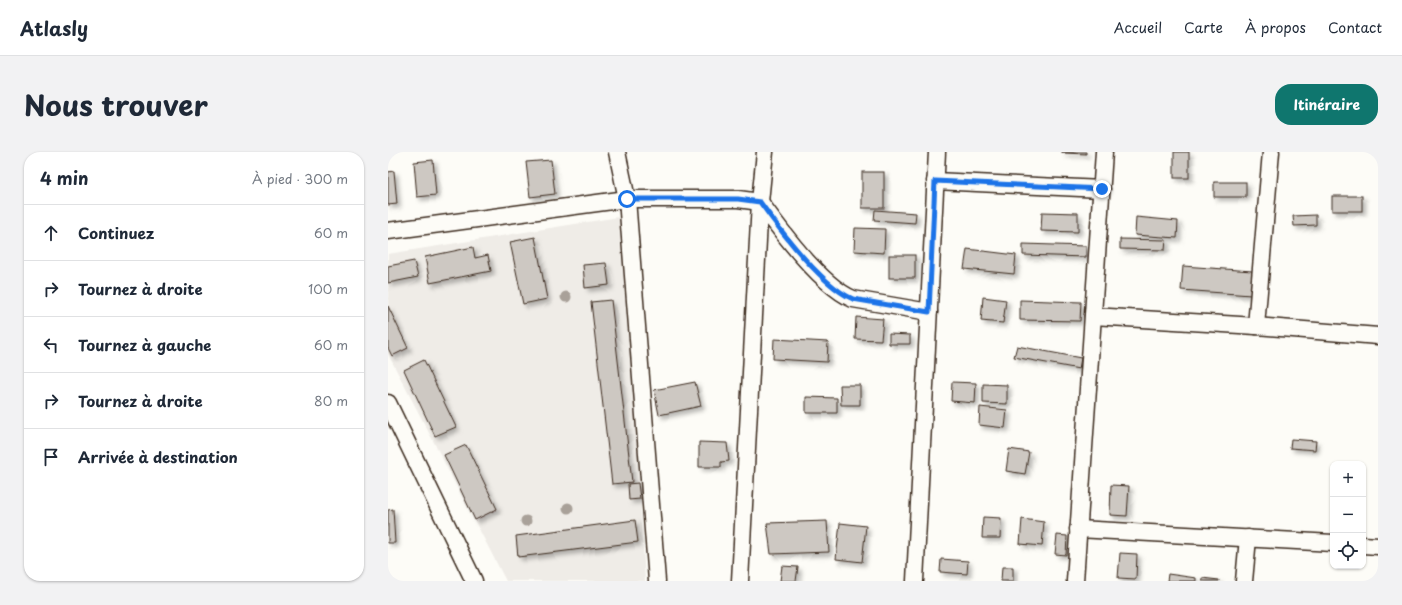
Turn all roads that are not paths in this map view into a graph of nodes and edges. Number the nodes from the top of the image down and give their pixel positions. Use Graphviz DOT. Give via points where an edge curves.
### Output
graph roads {
  1 [pos="617,152"];
  2 [pos="765,152"];
  3 [pos="937,152"];
  4 [pos="1104,152"];
  5 [pos="1271,152"];
  6 [pos="935,181"];
  7 [pos="1102,189"];
  8 [pos="627,199"];
  9 [pos="760,202"];
  10 [pos="388,231"];
  11 [pos="929,312"];
  12 [pos="1093,316"];
  13 [pos="1256,326"];
  14 [pos="1378,336"];
  15 [pos="388,403"];
  16 [pos="1078,529"];
  17 [pos="1248,538"];
  18 [pos="1330,543"];
  19 [pos="1366,545"];
  20 [pos="1378,546"];
  21 [pos="474,581"];
  22 [pos="657,581"];
  23 [pos="740,581"];
  24 [pos="915,581"];
  25 [pos="1075,581"];
  26 [pos="1244,581"];
  1 -- 8 [label="street"];
  2 -- 9 [label="street"];
  3 -- 6 [label="street"];
  4 -- 7 [label="street"];
  5 -- 13 [label="street"];
  6 -- 7 [label="street"];
  6 -- 11 [label="street"];
  7 -- 12 [label="street"];
  8 -- 9 [label="street" via="738,199"];
  8 -- 10 [label="street"];
  8 -- 22 [label="street"];
  9 -- 11 [label="street" via="808,261 844,295 853,299"];
  9 -- 23 [label="street"];
  11 -- 24 [label="street"];
  12 -- 13 [label="street"];
  12 -- 16 [label="street"];
  13 -- 14 [label="street"];
  15 -- 21 [label="street"];
  16 -- 17 [label="street"];
  16 -- 25 [label="street"];
  17 -- 18 [label="street"];
  17 -- 26 [label="street"];
  19 -- 20 [label="street"];
}
